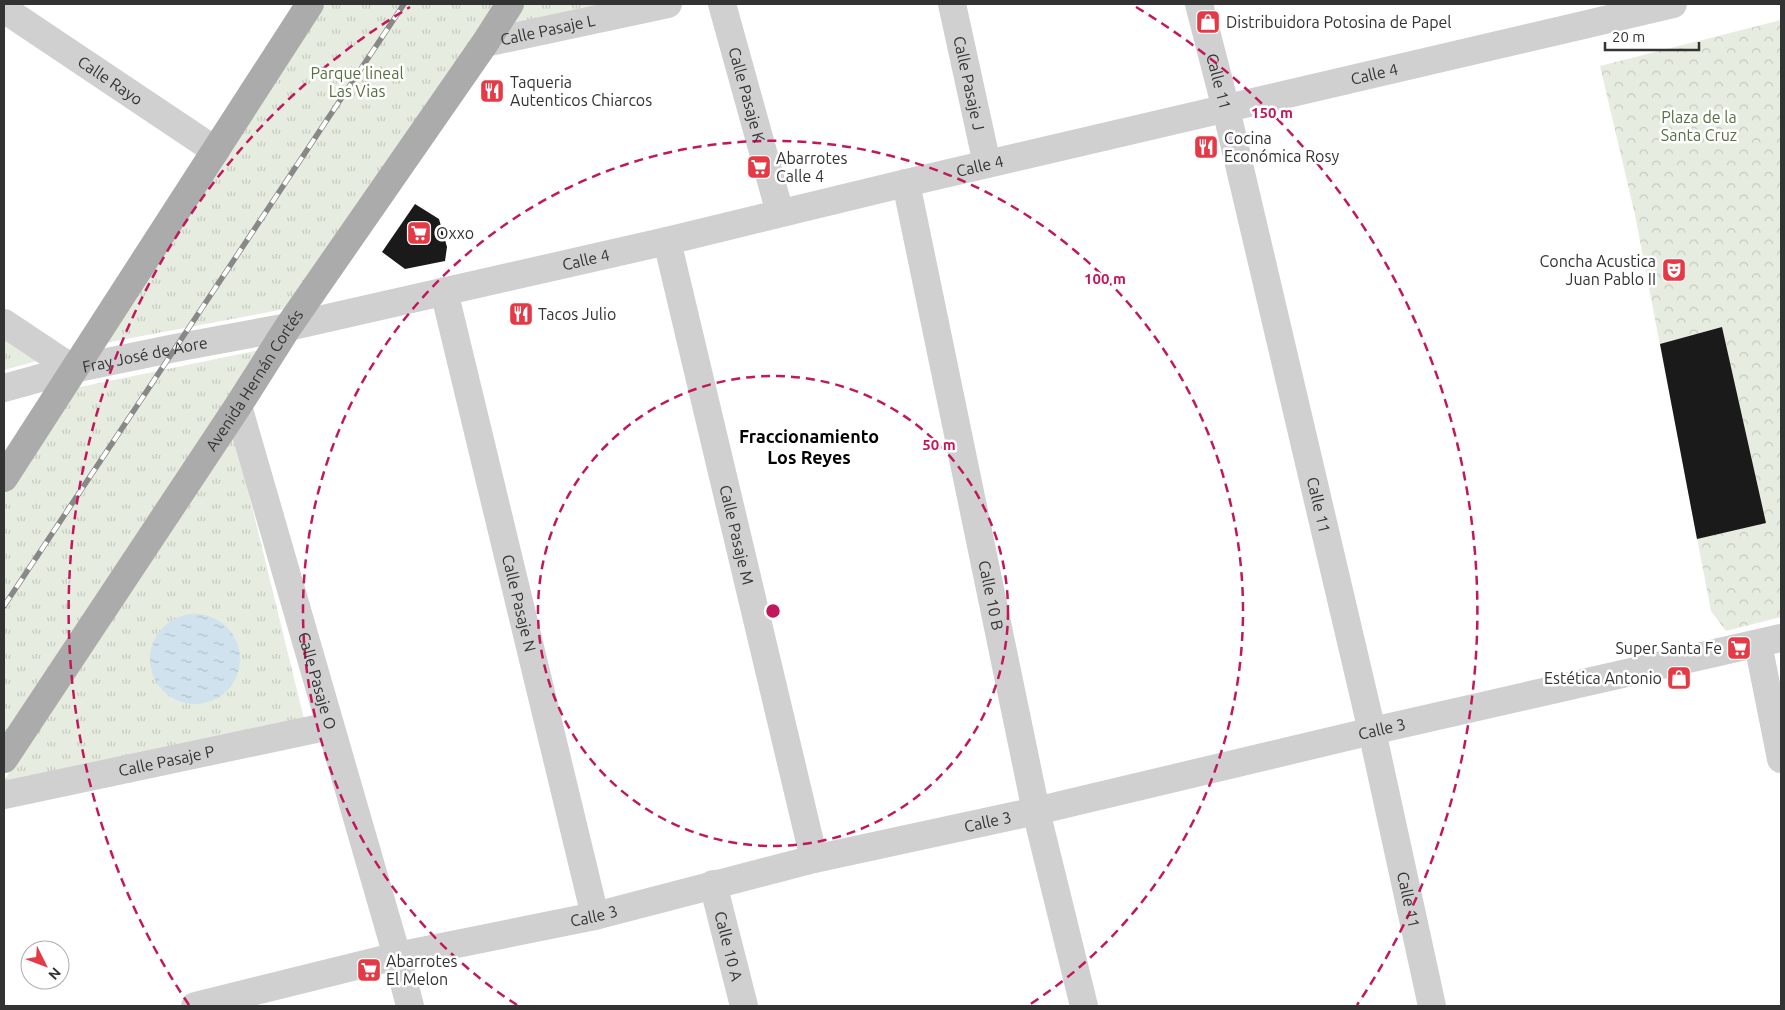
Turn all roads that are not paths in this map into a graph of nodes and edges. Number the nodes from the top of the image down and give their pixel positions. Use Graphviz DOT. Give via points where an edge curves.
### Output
graph roads {
  1 [pos="310,4"];
  2 [pos="510,4"];
  3 [pos="668,4"];
  4 [pos="722,4"];
  5 [pos="952,4"];
  6 [pos="1199,4"];
  7 [pos="1672,4"];
  8 [pos="7,8"];
  9 [pos="1609,11"];
  10 [pos="485,43"];
  11 [pos="1226,109"];
  12 [pos="216,151"];
  13 [pos="988,164"];
  14 [pos="906,183"];
  15 [pos="780,213"];
  16 [pos="667,241"];
  17 [pos="444,291"];
  18 [pos="4,324"];
  19 [pos="288,328"];
  20 [pos="74,369"];
  21 [pos="4,388"];
  22 [pos="238,406"];
  23 [pos="4,478"];
  24 [pos="1770,641"];
  25 [pos="330,726"];
  26 [pos="1372,731"];
  27 [pos="4,759"];
  28 [pos="1781,759"];
  29 [pos="4,795"];
  30 [pos="1036,810"];
  31 [pos="814,859"];
  32 [pos="713,884"];
  33 [pos="595,916"];
  34 [pos="397,956"];
  35 [pos="195,1006"];
  36 [pos="410,1006"];
  37 [pos="744,1006"];
  38 [pos="1084,1006"];
  39 [pos="1432,1006"];
  1 -- 12 [label="main road"];
  2 -- 10 [label="main road, Avenida Hernán Cortés"];
  3 -- 10 [label="street, Calle Pasaje L"];
  4 -- 15 [label="street, Calle Pasaje K"];
  5 -- 13 [label="street, Calle Pasaje J"];
  6 -- 11 [label="street, Calle 11"];
  7 -- 9 [label="street, Calle 4"];
  8 -- 12 [label="street, Calle Rayo"];
  9 -- 11 [label="street, Calle 4"];
  10 -- 19 [label="main road, Avenida Hernán Cortés"];
  11 -- 13 [label="street, Calle 4"];
  11 -- 26 [label="street, Calle 11"];
  12 -- 20 [label="main road"];
  13 -- 14 [label="street, Calle 4"];
  14 -- 15 [label="street, Calle 4"];
  14 -- 30 [label="street, Calle 10 B"];
  15 -- 16 [label="street, Calle 4"];
  16 -- 17 [label="street, Calle 4"];
  16 -- 31 [label="street, Calle Pasaje M"];
  17 -- 19 [label="street, Calle 4"];
  17 -- 33 [label="street, Calle Pasaje N"];
  18 -- 20 [label="street"];
  19 -- 20 [label="street, Fray José de Aore"];
  19 -- 22 [label="main road, Avenida Hernán Cortés"];
  20 -- 21 [label="street, Fray José de Aore"];
  20 -- 23 [label="main road"];
  22 -- 25 [label="street, Calle Pasaje O"];
  22 -- 27 [label="main road, Avenida Hernán Cortés"];
  24 -- 26 [label="street, Calle 3"];
  24 -- 28 [label="street"];
  25 -- 29 [label="street, Calle Pasaje P"];
  25 -- 34 [label="street, Calle Pasaje O"];
  26 -- 30 [label="street, Calle 3"];
  26 -- 39 [label="street, Calle 11"];
  30 -- 31 [label="street, Calle 3"];
  30 -- 38 [label="street, Calle 10 B"];
  31 -- 32 [label="street, Calle 3"];
  32 -- 33 [label="street, Calle 3"];
  32 -- 37 [label="street, Calle 10 A"];
  33 -- 34 [label="street, Calle 3"];
  34 -- 35 [label="street, Calle 3"];
  34 -- 36 [label="street, Calle Pasaje O"];
}
